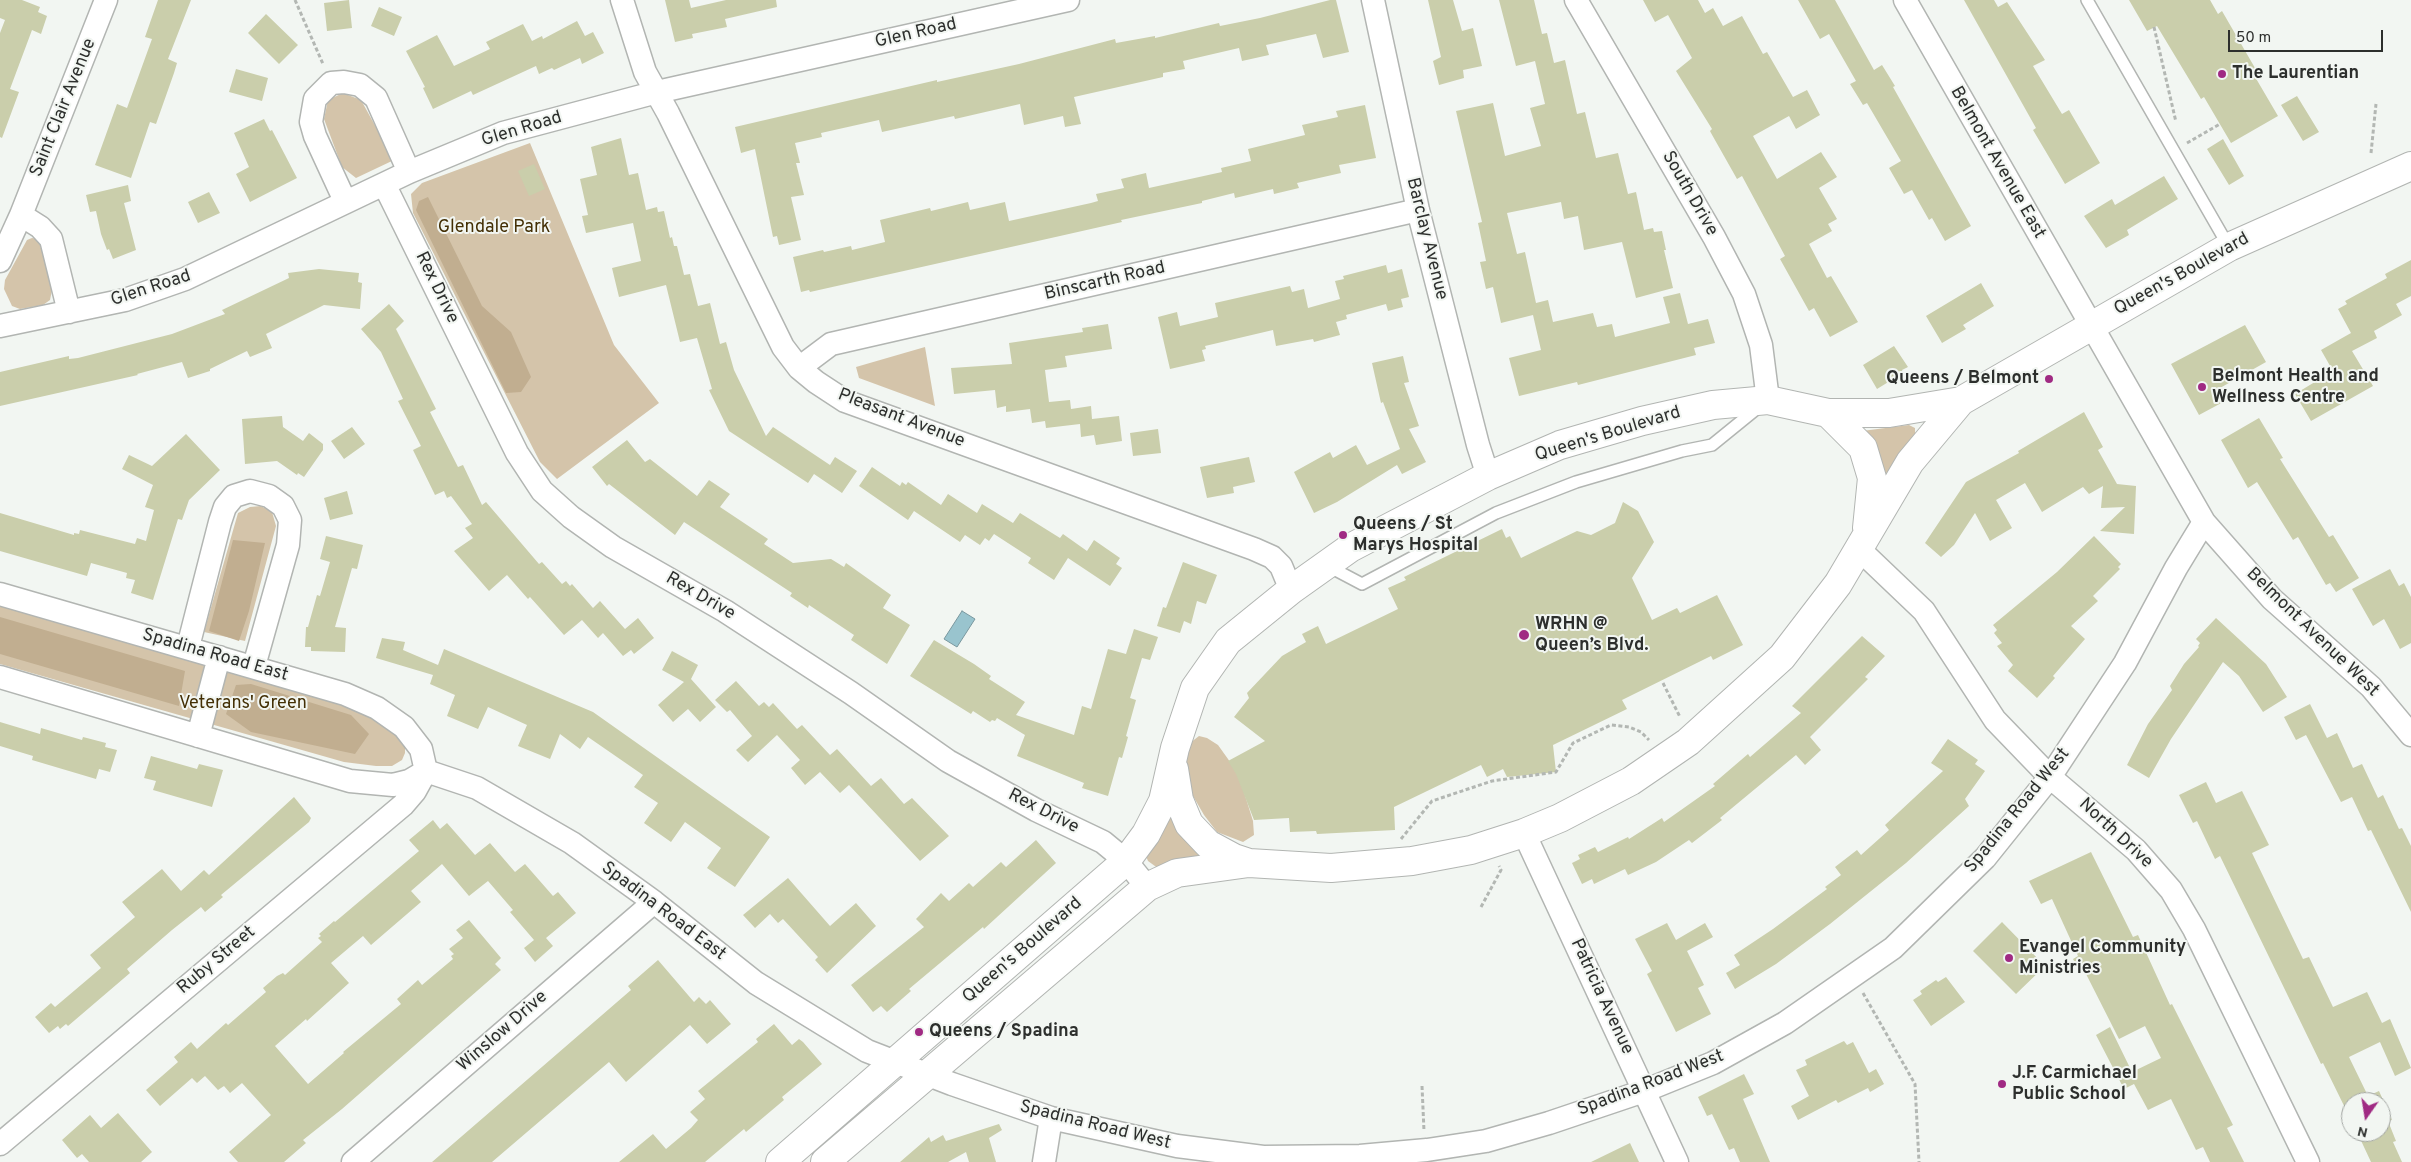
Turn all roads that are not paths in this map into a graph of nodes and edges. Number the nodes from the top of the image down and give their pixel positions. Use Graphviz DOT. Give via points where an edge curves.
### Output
graph roads {
  1 [pos="106,0"];
  2 [pos="622,0"];
  3 [pos="1068,0"];
  4 [pos="1373,0"];
  5 [pos="1576,0"];
  6 [pos="1905,0"];
  7 [pos="2087,0"];
  8 [pos="657,92"];
  9 [pos="2411,166"];
  10 [pos="409,172"];
  11 [pos="384,184"];
  12 [pos="345,201"];
  13 [pos="1418,210"];
  14 [pos="21,215"];
  15 [pos="2229,247"];
  16 [pos="0,261"];
  17 [pos="69,312"];
  18 [pos="2090,325"];
  19 [pos="0,326"];
  20 [pos="800,368"];
  21 [pos="1768,400"];
  22 [pos="1961,401"];
  23 [pos="1828,414"];
  24 [pos="1488,476"];
  25 [pos="2204,522"];
  26 [pos="1863,542"];
  27 [pos="1325,565"];
  28 [pos="1291,590"];
  29 [pos="0,594"];
  30 [pos="188,647"];
  31 [pos="219,657"];
  32 [pos="254,666"];
  33 [pos="0,677"];
  34 [pos="2411,735"];
  35 [pos="198,736"];
  36 [pos="1175,748"];
  37 [pos="426,770"];
  38 [pos="2050,776"];
  39 [pos="1524,833"];
  40 [pos="1126,861"];
  41 [pos="1249,863"];
  42 [pos="1147,887"];
  43 [pos="654,902"];
  44 [pos="896,1062"];
  45 [pos="927,1074"];
  46 [pos="1644,1091"];
  47 [pos="1051,1118"];
  48 [pos="0,1144"];
  49 [pos="1178,1154"];
  50 [pos="353,1162"];
  51 [pos="780,1162"];
  52 [pos="826,1162"];
  53 [pos="1044,1162"];
  54 [pos="1677,1162"];
  55 [pos="2308,1162"];
  1 -- 14 [label="street, Saint Clair Avenue"];
  2 -- 8 [label="street, Pleasant Avenue" via="645,72"];
  3 -- 8 [label="street, Glen Road"];
  4 -- 13 [label="street, Barclay Avenue"];
  5 -- 21 [label="street, South Drive" via="1744,294 1761,345"];
  6 -- 18 [label="street, Belmont Avenue East"];
  7 -- 15 [label="lane"];
  8 -- 10 [label="street, Glen Road" via="503,133"];
  8 -- 20 [label="street, Pleasant Avenue" via="783,347"];
  9 -- 15 [label="street, Queen's Boulevard"];
  10 -- 11 [label="street, Glen Road"];
  10 -- 12 [label="street" via="376,98 360,85 331,83 314,99 311,122"];
  11 -- 12 [label="street, Glen Road"];
  11 -- 40 [label="street, Rex Drive" via="517,453 542,491 613,547 725,612 852,693 948,761 1036,810 1103,842"];
  12 -- 17 [label="street, Glen Road" via="185,279 125,300"];
  13 -- 20 [label="street, Binscarth Road" via="831,344"];
  13 -- 24 [label="street, Barclay Avenue"];
  14 -- 16 [label="street, Saint Clair Avenue"];
  14 -- 17 [label="street" via="51,239"];
  15 -- 18 [label="street, Queen's Boulevard"];
  17 -- 19 [label="street, Glen Road"];
  18 -- 22 [label="street, Queen's Boulevard"];
  18 -- 25 [label="street, Belmont Avenue West"];
  20 -- 28 [label="street, Pleasant Avenue" via="845,401 1272,557 1281,566"];
  21 -- 23 [label="street, Queen's Boulevard"];
  21 -- 24 [label="street, Queen's Boulevard" via="1714,405 1642,421 1560,445"];
  21 -- 27 [label="lane" via="1712,445 1576,482 1496,513 1362,584"];
  22 -- 23 [label="street, Queen's Boulevard" via="1889,413"];
  22 -- 26 [label="street, Queen's Boulevard" via="1910,462"];
  23 -- 26 [label="street, Queen's Boulevard" via="1863,448 1872,478"];
  24 -- 27 [label="street, Queen's Boulevard" via="1350,548"];
  25 -- 34 [label="street, Belmont Avenue West" via="2272,599 2371,687"];
  25 -- 38 [label="street, Spadina Road West" via="2125,663"];
  26 -- 38 [label="street, North Drive" via="1924,611 1995,720"];
  26 -- 39 [label="street, Queen's Boulevard" via="1838,584 1782,657 1688,742 1657,765 1591,804"];
  27 -- 28 [label="street, Queen's Boulevard"];
  28 -- 36 [label="street, Queen's Boulevard" via="1228,641 1195,688"];
  29 -- 30 [label="street, Spadina Road East"];
  30 -- 31 [label="street, Spadina Road East"];
  30 -- 32 [label="street" via="222,514 234,496 250,491 268,496 283,506 290,520 288,545"];
  31 -- 32 [label="street, Spadina Road East"];
  31 -- 35 [label="street"];
  32 -- 37 [label="street, Spadina Road East" via="345,694 377,708 404,727 421,749"];
  33 -- 35 [label="street"];
  35 -- 37 [label="street" via="350,781 393,785 409,781"];
  36 -- 40 [label="street, Queen's Boulevard" via="1163,801 1146,834"];
  36 -- 41 [label="street, Queen's Boulevard" via="1174,772 1179,800 1190,824 1208,844"];
  37 -- 43 [label="street, Spadina Road East" via="477,788 518,810 572,843"];
  37 -- 48 [label="street, Ruby Street" via="403,805"];
  38 -- 46 [label="street, Spadina Road West" via="1985,858 1893,948 1785,1023 1713,1063"];
  38 -- 55 [label="street, North Drive" via="2136,850 2171,890 2194,929"];
  39 -- 41 [label="street, Queen's Boulevard" via="1471,850 1412,861 1331,868"];
  39 -- 46 [label="street, Patricia Avenue"];
  40 -- 42 [label="street, Rex Drive"];
  40 -- 44 [label="street, Queen's Boulevard"];
  41 -- 42 [label="street, Queen's Boulevard" via="1177,873"];
  42 -- 45 [label="street, Queen's Boulevard"];
  43 -- 44 [label="street, Spadina Road East" via="756,983 867,1051"];
  43 -- 50 [label="street, Winslow Drive"];
  44 -- 45 [label="street, Spadina Road West"];
  44 -- 51 [label="street, Queen's Boulevard"];
  45 -- 47 [label="street, Spadina Road West"];
  45 -- 52 [label="street, Queen's Boulevard"];
  46 -- 49 [label="street, Spadina Road West" via="1486,1141 1427,1150 1360,1156"];
  46 -- 54 [label="street, Patricia Avenue"];
  47 -- 49 [label="street, Spadina Road West"];
  47 -- 53 [label="street"];
}
